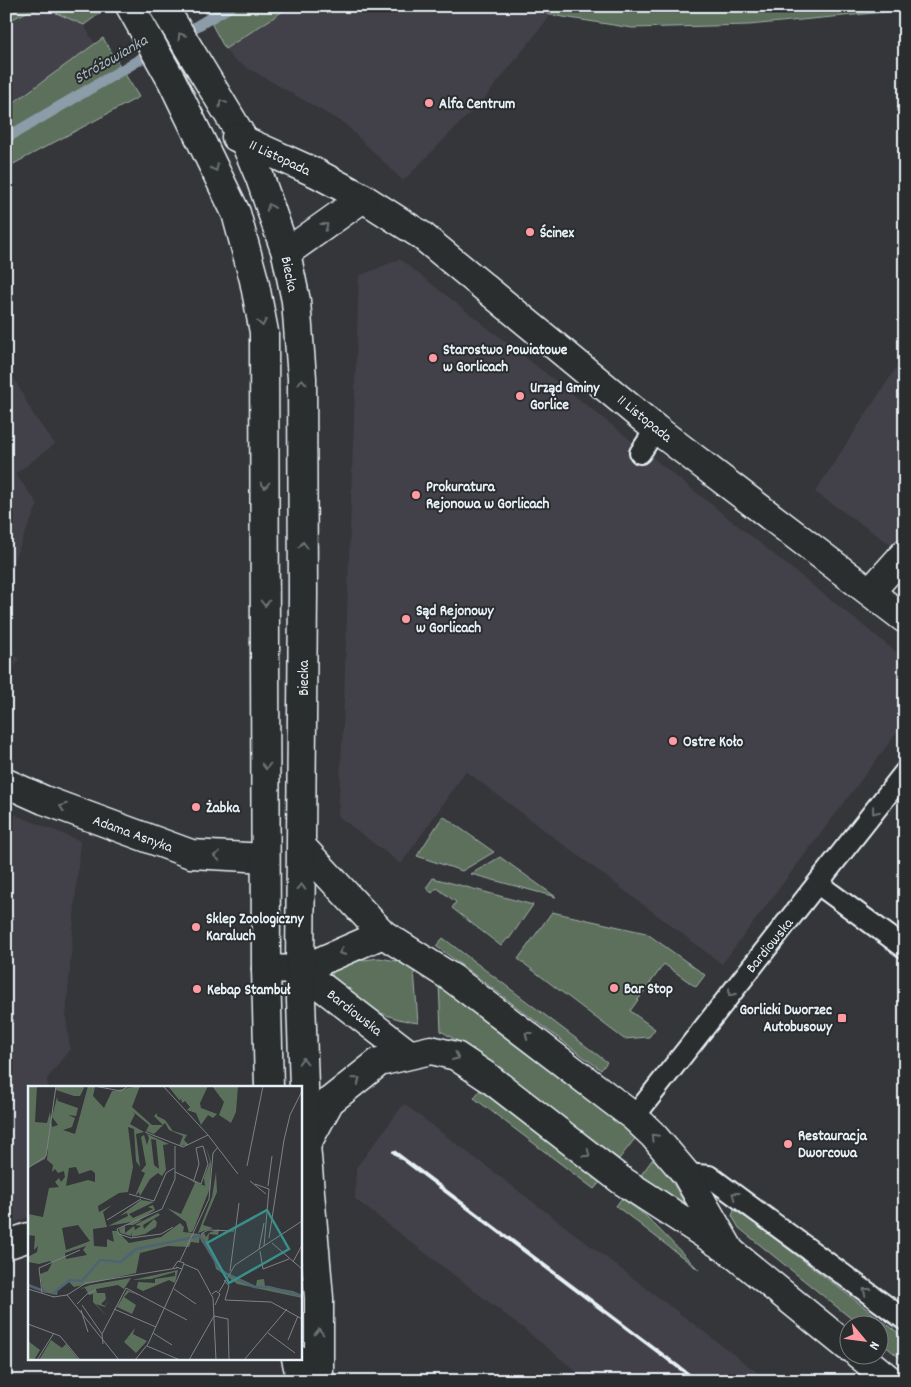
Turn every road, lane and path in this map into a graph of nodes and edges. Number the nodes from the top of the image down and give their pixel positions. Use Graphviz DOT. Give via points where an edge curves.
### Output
graph roads {
  1 [pos="163,6"];
  2 [pos="132,10"];
  3 [pos="194,124"];
  4 [pos="244,140"];
  5 [pos="363,198"];
  6 [pos="286,253"];
  7 [pos="656,429"];
  8 [pos="640,453"];
  9 [pos="905,553"];
  10 [pos="870,591"];
  11 [pos="905,619"];
  12 [pos="905,772"];
  13 [pos="6,783"];
  14 [pos="302,847"];
  15 [pos="265,858"];
  16 [pos="818,884"];
  17 [pos="383,934"];
  18 [pos="905,948"];
  19 [pos="266,969"];
  20 [pos="300,970"];
  21 [pos="409,1054"];
  22 [pos="269,1086"];
  23 [pos="634,1117"];
  24 [pos="303,1145"];
  25 [pos="686,1174"];
  26 [pos="28,1237"];
  27 [pos="6,1245"];
  28 [pos="730,1251"];
  29 [pos="905,1320"];
  30 [pos="838,1339"];
  31 [pos="296,1360"];
  32 [pos="870,1364"];
  33 [pos="301,1381"];
  34 [pos="319,1381"];
  35 [pos="891,1381"];
  4 -- 1 [label="street, Biecka, one-way"];
  2 -- 3 [label="street"];
  3 -- 4 [label="street, 11 Listopada"];
  3 -- 15 [label="street, one-way" via="236,213 264,332"];
  4 -- 5 [label="street, 11 Listopada"];
  6 -- 4 [label="street, Biecka, one-way"];
  6 -- 5 [label="street, one-way"];
  5 -- 7 [label="street, 11 Listopada" via="421,235"];
  14 -- 6 [label="street, Biecka, one-way" via="302,378 296,301"];
  7 -- 8 [label="lane"];
  7 -- 10 [label="street, 11 Listopada"];
  9 -- 10 [label="street"];
  10 -- 11 [label="street, 11 Listopada"];
  12 -- 16 [label="lane, Bardiowska, one-way"];
  15 -- 13 [label="street, Adama Asnyka, one-way" via="191,854"];
  14 -- 17 [label="street"];
  20 -- 14 [label="street, Biecka, one-way"];
  15 -- 19 [label="street"];
  16 -- 18 [label="lane"];
  16 -- 23 [label="lane, Bardiowska, one-way"];
  17 -- 20 [label="street, one-way"];
  23 -- 17 [label="street, one-way" via="452,978"];
  19 -- 20 [label="street"];
  19 -- 22 [label="street"];
  20 -- 21 [label="street, Bardiowska"];
  24 -- 20 [label="street, Biecka, one-way"];
  24 -- 21 [label="street, one-way" via="330,1101 379,1062"];
  21 -- 28 [label="street, one-way" via="431,1050 456,1056 621,1180"];
  25 -- 23 [label="street, one-way"];
  34 -- 24 [label="street, Biecka, one-way" via="319,1298"];
  25 -- 28 [label="street"];
  29 -- 25 [label="lane, one-way" via="709,1176"];
  26 -- 27 [label="street"];
  28 -- 30 [label="street"];
  31 -- 33 [label="street"];
  32 -- 35 [label="street"];
}
